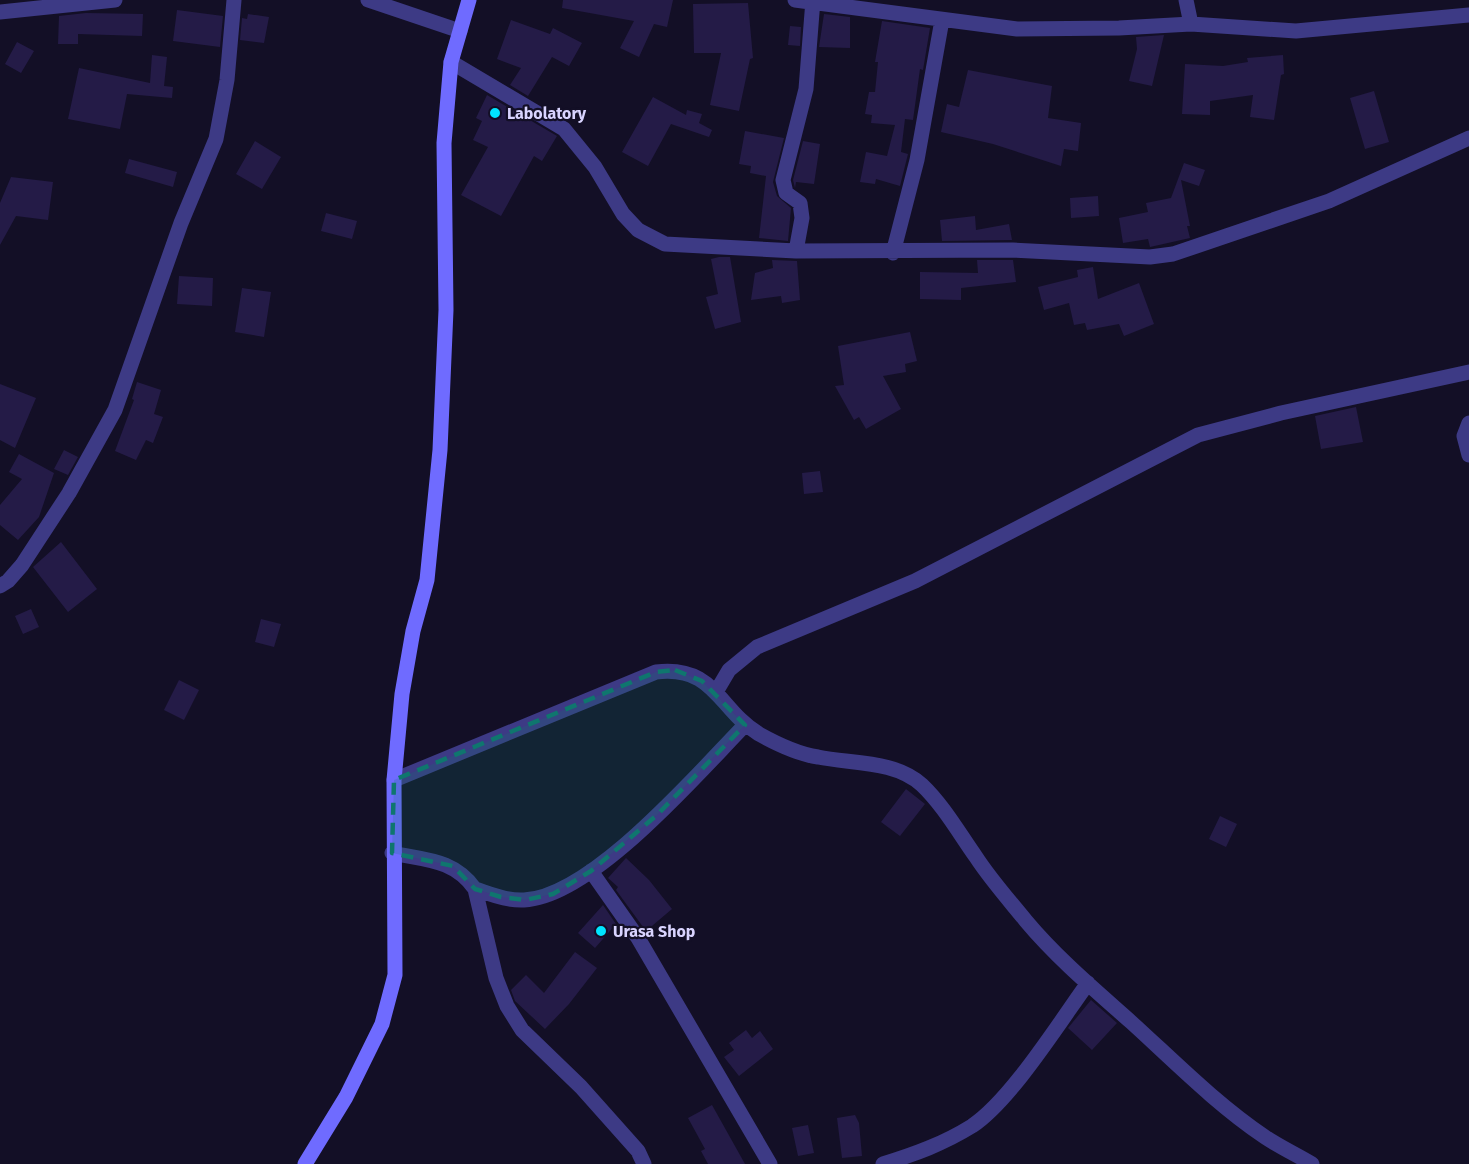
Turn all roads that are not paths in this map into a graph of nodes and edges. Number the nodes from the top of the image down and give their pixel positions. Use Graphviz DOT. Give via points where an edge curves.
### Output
graph roads {
  1 [pos="115,0"];
  2 [pos="234,0"];
  3 [pos="368,0"];
  4 [pos="470,0"];
  5 [pos="795,0"];
  6 [pos="1186,0"];
  7 [pos="813,1"];
  8 [pos="0,12"];
  9 [pos="1469,15"];
  10 [pos="942,20"];
  11 [pos="1191,24"];
  12 [pos="460,31"];
  13 [pos="452,62"];
  14 [pos="1469,138"];
  15 [pos="796,252"];
  16 [pos="893,253"];
  17 [pos="1469,372"];
  18 [pos="1469,423"];
  19 [pos="1469,456"];
  20 [pos="0,586"];
  21 [pos="716,692"];
  22 [pos="745,725"];
  23 [pos="394,780"];
  24 [pos="392,853"];
  25 [pos="591,871"];
  26 [pos="475,889"];
  27 [pos="1088,983"];
  28 [pos="305,1164"];
  29 [pos="644,1164"];
  30 [pos="770,1164"];
  31 [pos="883,1164"];
  32 [pos="1312,1164"];
  1 -- 8 [label="street"];
  2 -- 20 [label="street" via="216,139 181,223 115,410 69,494 22,565"];
  3 -- 12 [label="street"];
  4 -- 12 [label="street"];
  5 -- 7 [label="street"];
  6 -- 11 [label="street"];
  7 -- 10 [label="street"];
  7 -- 15 [label="street" via="806,89 783,180 786,193 800,203 802,218"];
  9 -- 11 [label="street" via="1296,31"];
  10 -- 11 [label="street" via="1017,29"];
  10 -- 16 [label="street" via="917,160"];
  12 -- 13 [label="street"];
  13 -- 15 [label="street" via="564,129 638,230 665,244"];
  13 -- 23 [label="street" via="444,143 446,310 441,450 427,580 402,694"];
  14 -- 16 [label="street" via="1329,201 1173,254 1150,258 1012,250"];
  15 -- 16 [label="street"];
  17 -- 21 [label="street" via="1198,435 915,581 757,647 729,670"];
  18 -- 19 [label="street" via="1464,436"];
  21 -- 22 [label="street"];
  21 -- 23 [label="street" via="688,673 656,672"];
  22 -- 25 [label="street" via="657,815"];
  22 -- 27 [label="street" via="776,743 816,757 898,771 921,784 1029,924"];
  23 -- 24 [label="street"];
  24 -- 26 [label="street" via="453,866"];
  24 -- 28 [label="street" via="394,975 382,1024 346,1097"];
  25 -- 26 [label="street" via="553,894 525,900"];
  25 -- 30 [label="street" via="638,938"];
  26 -- 29 [label="street" via="496,978 507,1006 522,1030 581,1087 638,1151"];
  27 -- 31 [label="street" via="1009,1090 974,1125 934,1148"];
  27 -- 32 [label="street" via="1210,1093 1264,1136"];
}
